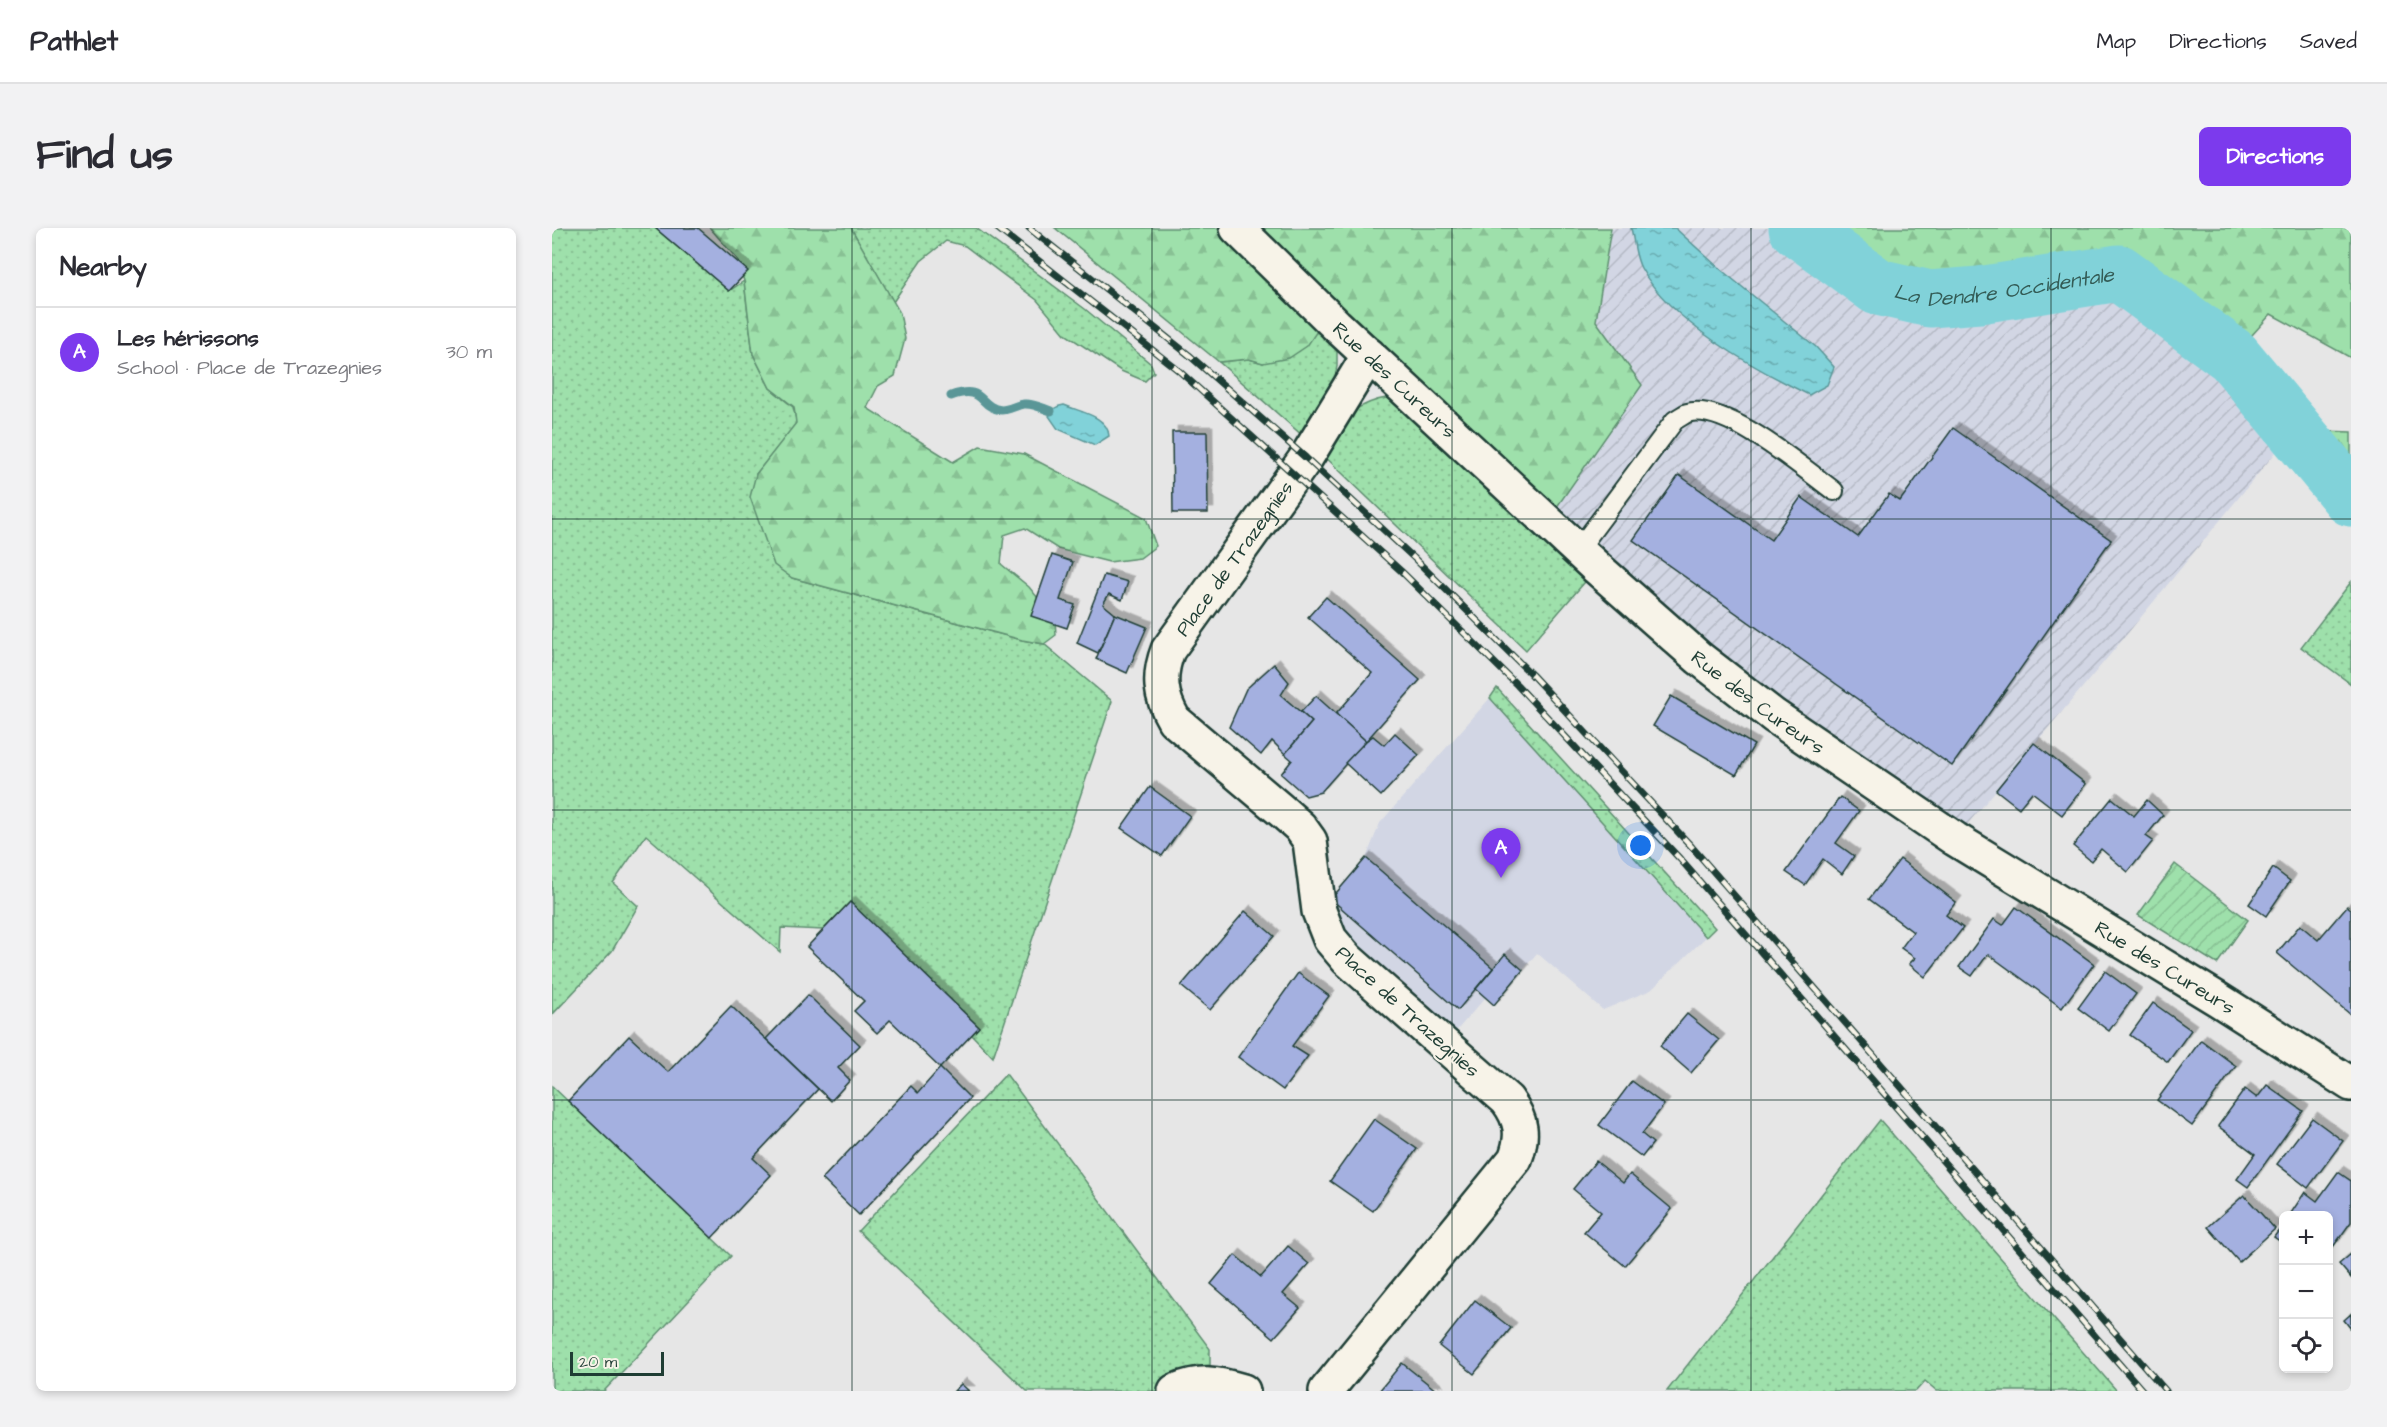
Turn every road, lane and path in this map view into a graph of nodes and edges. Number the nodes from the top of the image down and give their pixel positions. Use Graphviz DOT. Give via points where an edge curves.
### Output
graph roads {
  1 [pos="1237,228"];
  2 [pos="1369,355"];
  3 [pos="1834,490"];
  4 [pos="1578,550"];
  5 [pos="2351,1084"];
  6 [pos="1175,1391"];
  7 [pos="1243,1391"];
  8 [pos="1326,1391"];
  1 -- 2 [label="street, Rue des Cureurs"];
  2 -- 4 [label="street, Rue des Cureurs"];
  2 -- 8 [label="street, Place de Trazegnies" via="1306,458 1168,650 1161,667 1165,704 1173,720 1283,812 1310,842 1319,911 1330,939 1347,959 1507,1100 1521,1127 1521,1144 1515,1159"];
  3 -- 4 [label="lane" via="1751,430 1708,414 1688,413 1675,420"];
  4 -- 5 [label="street, Rue des Cureurs" via="1699,658 1882,792"];
  6 -- 7 [label="street" via="1210,1382"];
}
